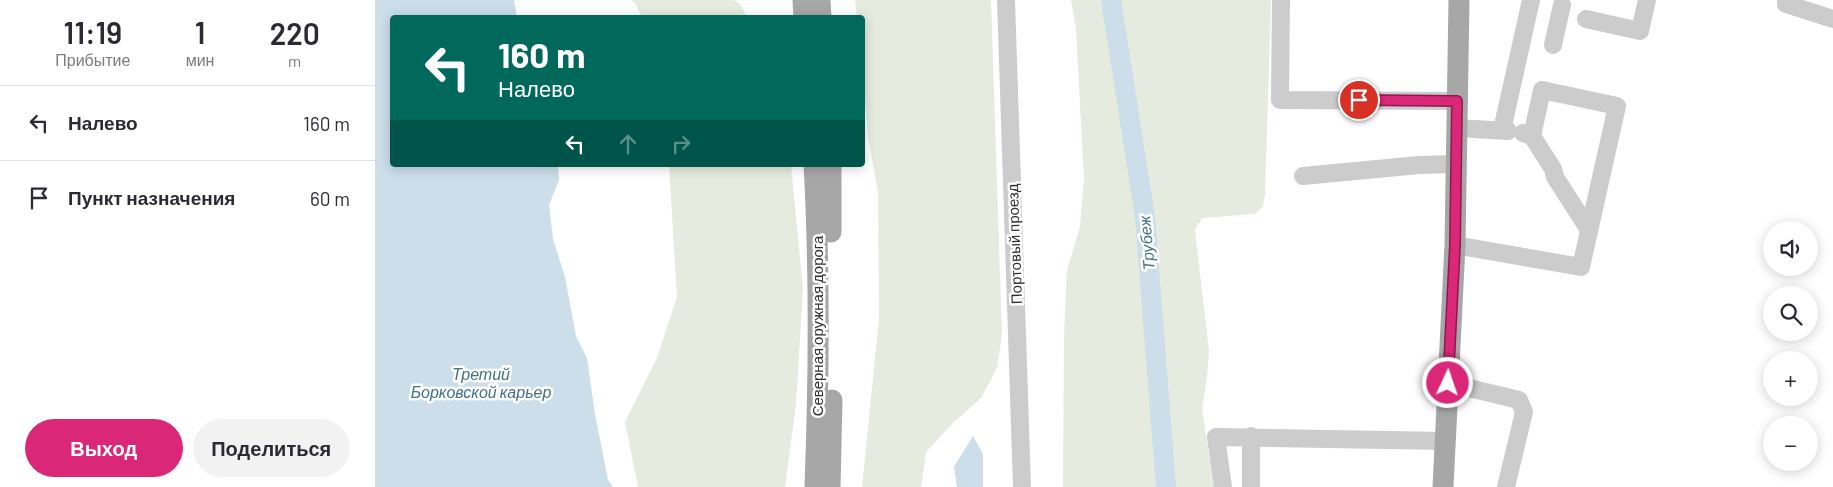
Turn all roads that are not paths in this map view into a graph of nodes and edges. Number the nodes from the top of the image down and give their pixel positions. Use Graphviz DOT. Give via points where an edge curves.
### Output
graph roads {
  1 [pos="803,0"];
  2 [pos="820,0"];
  3 [pos="1005,0"];
  4 [pos="1281,0"];
  5 [pos="1459,0"];
  6 [pos="1531,0"];
  7 [pos="1647,0"];
  8 [pos="1787,0"];
  9 [pos="1564,11"];
  10 [pos="804,15"];
  11 [pos="821,15"];
  12 [pos="1586,19"];
  13 [pos="1833,19"];
  14 [pos="1553,45"];
  15 [pos="1457,101"];
  16 [pos="1456,128"];
  17 [pos="1516,132"];
  18 [pos="1455,164"];
  19 [pos="814,167"];
  20 [pos="831,167"];
  21 [pos="1303,176"];
  22 [pos="1589,230"];
  23 [pos="1455,245"];
  24 [pos="1448,383"];
  25 [pos="1251,436"];
  26 [pos="1445,442"];
  27 [pos="815,487"];
  28 [pos="830,487"];
  29 [pos="1022,487"];
  30 [pos="1223,487"];
  31 [pos="1251,487"];
  32 [pos="1443,487"];
  33 [pos="1506,487"];
  1 -- 10 [label="main road"];
  2 -- 11 [label="main road"];
  3 -- 29 [label="street, Портовый проезд"];
  4 -- 15 [label="street" via="1280,100"];
  5 -- 15 [label="main road"];
  6 -- 17 [label="street"];
  7 -- 12 [label="street" via="1640,31"];
  8 -- 13 [label="street" via="1785,4"];
  9 -- 14 [label="street"];
  15 -- 16 [label="main road"];
  16 -- 17 [label="street"];
  16 -- 18 [label="main road"];
  17 -- 22 [label="street" via="1553,169"];
  17 -- 22 [label="street" via="1542,90 1617,106"];
  18 -- 21 [label="street"];
  18 -- 23 [label="main road"];
  19 -- 27 [label="main road, Северная оружная дорога" via="818,305"];
  20 -- 28 [label="main road"];
  22 -- 23 [label="street" via="1581,267"];
  23 -- 24 [label="main road"];
  24 -- 26 [label="main road"];
  24 -- 33 [label="street" via="1519,400 1524,412"];
  25 -- 26 [label="street"];
  25 -- 30 [label="street" via="1216,437"];
  25 -- 31 [label="street"];
  26 -- 32 [label="main road"];
}
